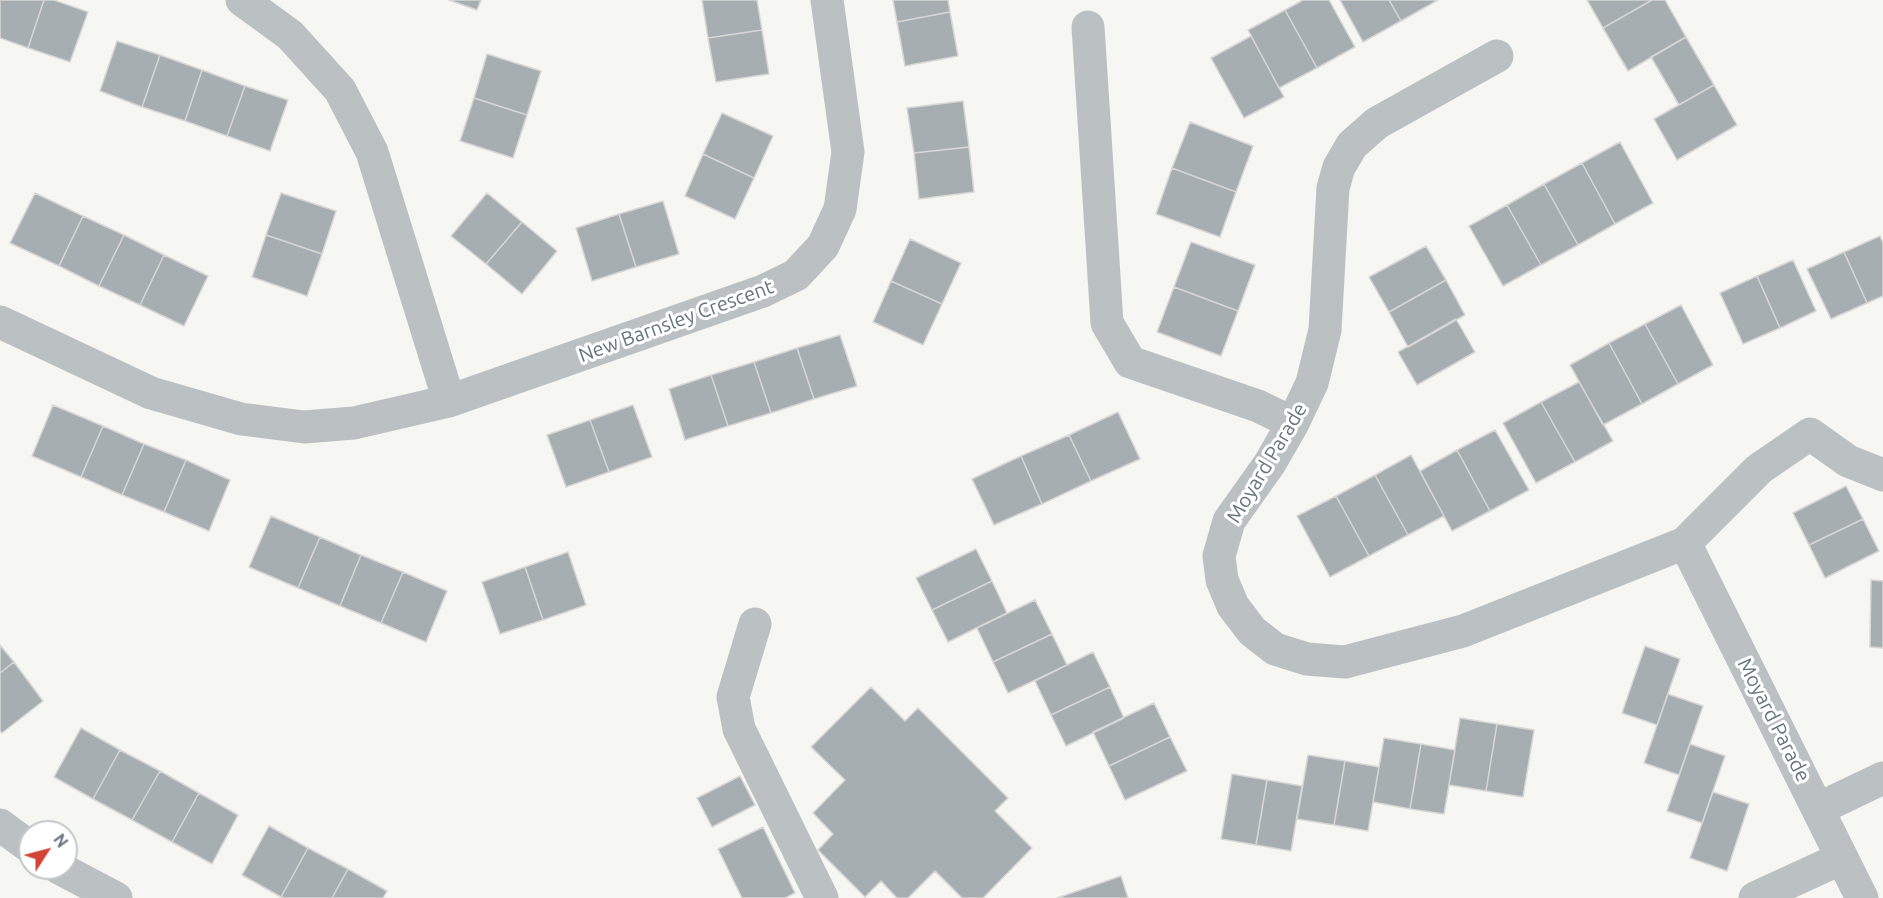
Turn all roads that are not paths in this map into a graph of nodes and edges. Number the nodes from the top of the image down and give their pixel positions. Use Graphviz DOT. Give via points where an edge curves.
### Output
graph roads {
  1 [pos="242,0"];
  2 [pos="827,0"];
  3 [pos="1088,27"];
  4 [pos="1497,56"];
  5 [pos="0,322"];
  6 [pos="450,401"];
  7 [pos="1293,423"];
  8 [pos="1883,475"];
  9 [pos="1685,543"];
  10 [pos="755,624"];
  11 [pos="1883,778"];
  12 [pos="1818,809"];
  13 [pos="0,825"];
  14 [pos="18,839"];
  15 [pos="1842,858"];
  16 [pos="78,878"];
  17 [pos="116,898"];
  18 [pos="822,898"];
  19 [pos="1755,898"];
  20 [pos="1862,898"];
  1 -- 6 [label="street" via="290,35 340,90 372,152"];
  2 -- 6 [label="street, New Barnsley Crescent" via="848,152 840,209 823,246 796,275 763,291"];
  3 -- 7 [label="street" via="1107,323 1130,362 1258,406"];
  4 -- 7 [label="street, Moyard Parade" via="1377,123 1352,145 1339,167 1333,188 1325,330 1312,383"];
  5 -- 6 [label="street, New Barnsley Crescent" via="151,393 241,419 304,427 344,424"];
  7 -- 9 [label="street, Moyard Parade" via="1229,521 1219,556 1222,580 1233,606 1252,631 1275,649 1307,659 1345,662 1463,631"];
  8 -- 9 [label="street, Moyard Parade" via="1848,461 1810,434 1759,469"];
  9 -- 12 [label="street, Moyard Parade"];
  10 -- 18 [label="street" via="733,697 739,729"];
  11 -- 12 [label="street"];
  12 -- 15 [label="street, Moyard Parade"];
  13 -- 14 [label="street"];
  15 -- 19 [label="street"];
  15 -- 20 [label="street, Moyard Parade"];
  16 -- 17 [label="street"];
}
